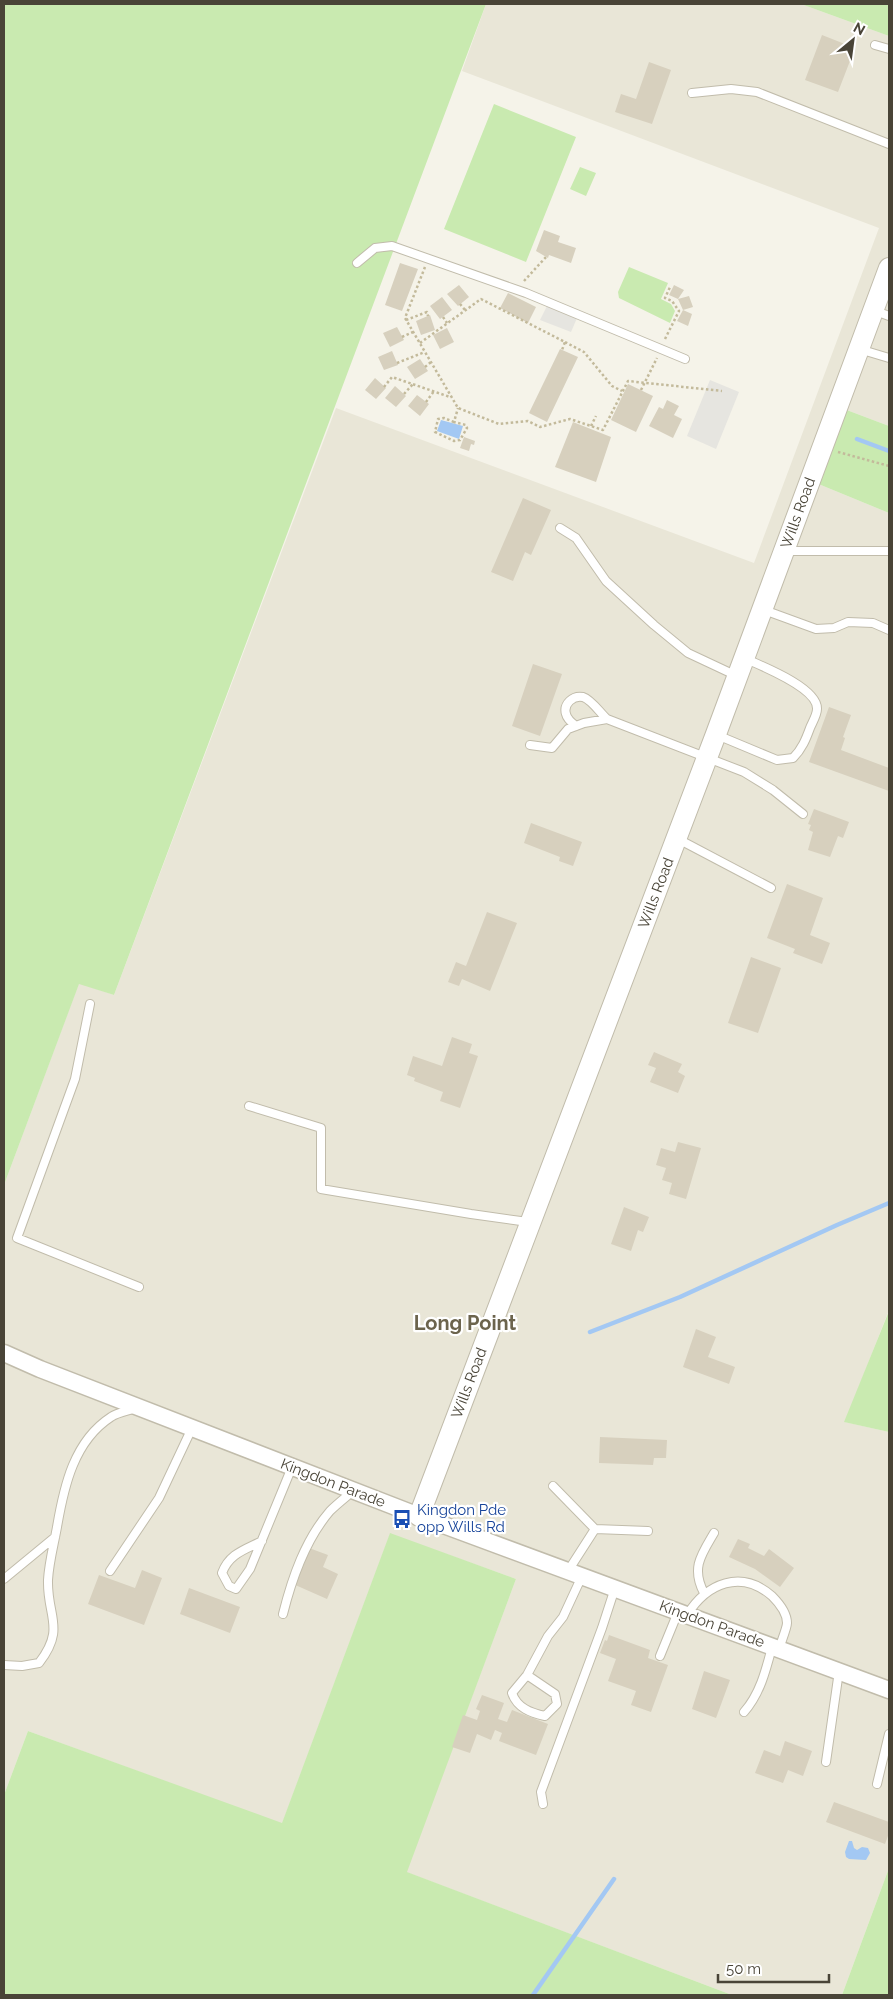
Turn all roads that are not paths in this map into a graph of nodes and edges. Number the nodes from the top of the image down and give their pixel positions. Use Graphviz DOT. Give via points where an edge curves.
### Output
graph roads {
  1 [pos="875,45"];
  2 [pos="889,49"];
  3 [pos="692,93"];
  4 [pos="889,144"];
  5 [pos="357,263"];
  6 [pos="889,268"];
  7 [pos="881,313"];
  8 [pos="859,349"];
  9 [pos="889,358"];
  10 [pos="685,359"];
  11 [pos="560,528"];
  12 [pos="784,551"];
  13 [pos="889,551"];
  14 [pos="762,609"];
  15 [pos="889,630"];
  16 [pos="741,667"];
  17 [pos="607,719"];
  18 [pos="576,726"];
  19 [pos="716,734"];
  20 [pos="530,745"];
  21 [pos="706,759"];
  22 [pos="804,814"];
  23 [pos="676,838"];
  24 [pos="771,888"];
  25 [pos="90,1004"];
  26 [pos="249,1106"];
  27 [pos="530,1222"];
  28 [pos="139,1287"];
  29 [pos="4,1353"];
  30 [pos="138,1407"];
  31 [pos="192,1428"];
  32 [pos="292,1467"];
  33 [pos="553,1486"];
  34 [pos="354,1491"];
  35 [pos="419,1516"];
  36 [pos="595,1529"];
  37 [pos="648,1532"];
  38 [pos="714,1533"];
  39 [pos="55,1537"];
  40 [pos="262,1541"];
  41 [pos="110,1571"];
  42 [pos="575,1573"];
  43 [pos="4,1578"];
  44 [pos="614,1588"];
  45 [pos="704,1593"];
  46 [pos="682,1613"];
  47 [pos="283,1614"];
  48 [pos="776,1648"];
  49 [pos="660,1656"];
  50 [pos="4,1665"];
  51 [pos="839,1671"];
  52 [pos="527,1675"];
  53 [pos="889,1690"];
  54 [pos="744,1712"];
  55 [pos="889,1734"];
  56 [pos="826,1762"];
  57 [pos="877,1784"];
  58 [pos="544,1804"];
  1 -- 2 [label="lane"];
  3 -- 4 [label="lane" via="731,89 757,92"];
  5 -- 10 [label="lane" via="375,248 392,246 515,290"];
  6 -- 7 [label="street, Wills Road"];
  7 -- 8 [label="street, Wills Road"];
  8 -- 9 [label="lane"];
  8 -- 12 [label="street, Wills Road"];
  11 -- 16 [label="lane" via="576,538 606,581 681,647 695,656"];
  12 -- 13 [label="lane"];
  12 -- 14 [label="street, Wills Road"];
  14 -- 15 [label="lane" via="816,628 834,628 848,622 873,623"];
  14 -- 16 [label="street, Wills Road"];
  16 -- 19 [label="street, Wills Road"];
  16 -- 19 [label="lane" via="798,684 815,700 817,709 812,723 802,748 793,758 777,760"];
  17 -- 18 [label="lane"];
  17 -- 18 [label="lane" via="589,701 582,697 574,698 565,706 565,712"];
  17 -- 21 [label="lane"];
  18 -- 20 [label="lane" via="568,729 552,748"];
  19 -- 21 [label="street, Wills Road"];
  21 -- 22 [label="lane" via="756,778"];
  21 -- 23 [label="street, Wills Road"];
  23 -- 24 [label="lane"];
  23 -- 27 [label="street, Wills Road"];
  25 -- 28 [label="lane" via="76,1079 17,1238"];
  26 -- 27 [label="lane" via="321,1128 321,1189"];
  27 -- 35 [label="street, Wills Road"];
  29 -- 30 [label="street, Kingdon Parade"];
  30 -- 31 [label="street, Kingdon Parade"];
  30 -- 39 [label="lane" via="113,1416 100,1425 81,1447 70,1471"];
  31 -- 32 [label="street, Kingdon Parade"];
  31 -- 41 [label="lane" via="159,1498"];
  32 -- 34 [label="street, Kingdon Parade"];
  32 -- 40 [label="lane"];
  33 -- 36 [label="lane"];
  34 -- 35 [label="street, Kingdon Parade"];
  34 -- 47 [label="lane" via="331,1510 315,1534 291,1581"];
  35 -- 42 [label="street, Kingdon Parade"];
  36 -- 37 [label="lane"];
  36 -- 42 [label="lane"];
  38 -- 45 [label="lane" via="698,1560 699,1583"];
  39 -- 43 [label="lane"];
  39 -- 50 [label="lane" via="48,1578 54,1635 49,1651 39,1663"];
  40 -- 40 [label="lane" via="241,1583 236,1589 229,1586 222,1573 226,1564 234,1554"];
  42 -- 44 [label="street, Kingdon Parade"];
  42 -- 52 [label="lane" via="563,1617 548,1636"];
  44 -- 46 [label="street, Kingdon Parade"];
  44 -- 58 [label="lane" via="541,1792"];
  45 -- 46 [label="lane"];
  45 -- 48 [label="lane" via="735,1582 751,1583 764,1589 778,1602 787,1624"];
  46 -- 48 [label="street, Kingdon Parade"];
  46 -- 49 [label="lane"];
  48 -- 51 [label="street, Kingdon Parade"];
  48 -- 54 [label="lane" via="754,1701"];
  51 -- 53 [label="street, Kingdon Parade"];
  51 -- 56 [label="lane"];
  52 -- 52 [label="lane" via="512,1693 514,1700 521,1707 545,1716 557,1704 555,1694"];
  55 -- 57 [label="lane"];
}
